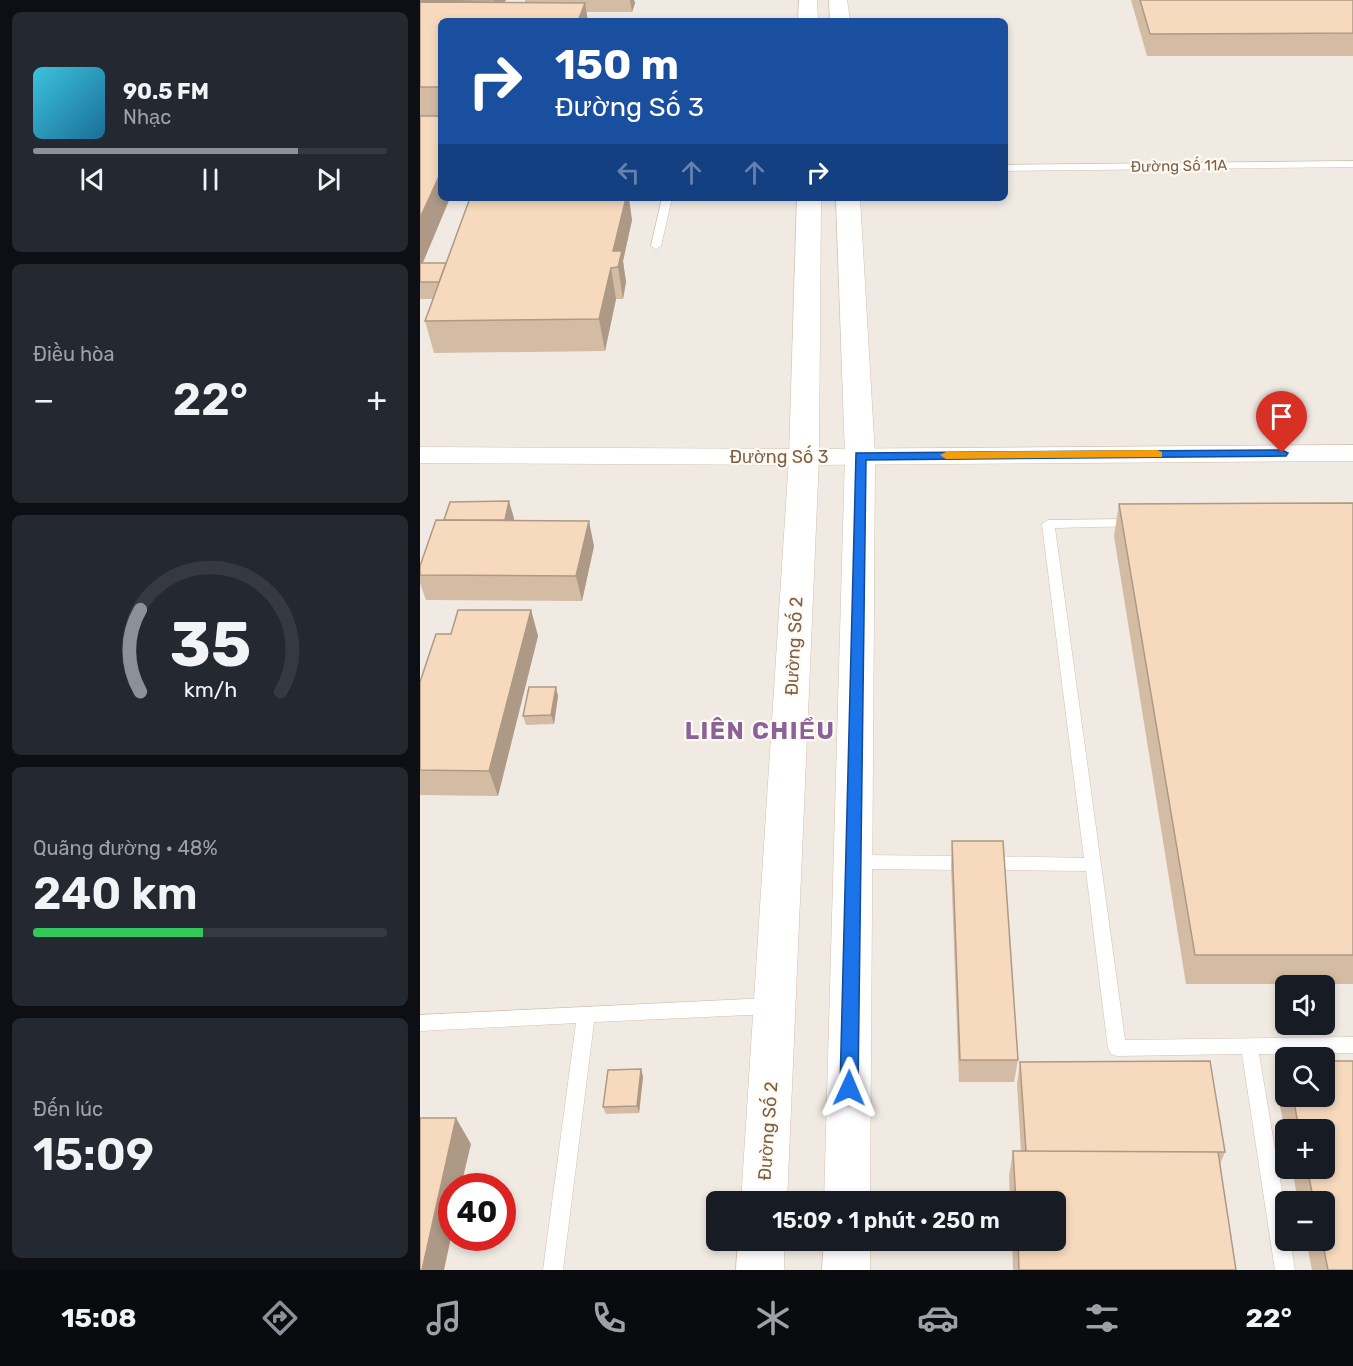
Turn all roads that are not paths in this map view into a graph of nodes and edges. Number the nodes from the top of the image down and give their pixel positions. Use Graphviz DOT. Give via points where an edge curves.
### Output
graph roads {
  1 [pos="808,0"];
  2 [pos="838,0"];
  3 [pos="808,18"];
  4 [pos="840,18"];
  5 [pos="1353,164"];
  6 [pos="1008,168"];
  7 [pos="666,201"];
  8 [pos="809,201"];
  9 [pos="848,201"];
  10 [pos="656,246"];
  11 [pos="1353,453"];
  12 [pos="420,455"];
  13 [pos="860,456"];
  14 [pos="804,457"];
  15 [pos="1142,523"];
  16 [pos="853,862"];
  17 [pos="1093,865"];
  18 [pos="776,1006"];
  19 [pos="586,1015"];
  20 [pos="420,1023"];
  21 [pos="1353,1045"];
  22 [pos="1249,1046"];
  23 [pos="765,1191"];
  24 [pos="848,1191"];
  25 [pos="760,1251"];
  26 [pos="847,1251"];
  27 [pos="553,1270"];
  28 [pos="759,1270"];
  29 [pos="846,1270"];
  30 [pos="1285,1270"];
  1 -- 3 [label="street"];
  2 -- 4 [label="street"];
  5 -- 6 [label="lane, Đường Số 11A"];
  7 -- 10 [label="lane"];
  8 -- 14 [label="street, Đường Số 2"];
  9 -- 13 [label="street"];
  11 -- 13 [label="street, Đường Số 3"];
  12 -- 14 [label="street, Đường Số 3"];
  13 -- 14 [label="street, Đường Số 3"];
  13 -- 16 [label="street"];
  14 -- 18 [label="street, Đường Số 2"];
  15 -- 17 [label="lane" via="1048,524"];
  16 -- 17 [label="lane"];
  16 -- 24 [label="street"];
  17 -- 22 [label="lane" via="1118,1048"];
  18 -- 19 [label="lane"];
  18 -- 23 [label="street, Đường Số 2"];
  19 -- 20 [label="lane"];
  19 -- 27 [label="lane"];
  21 -- 22 [label="lane"];
  22 -- 30 [label="lane"];
  25 -- 28 [label="street"];
  26 -- 29 [label="street"];
}
